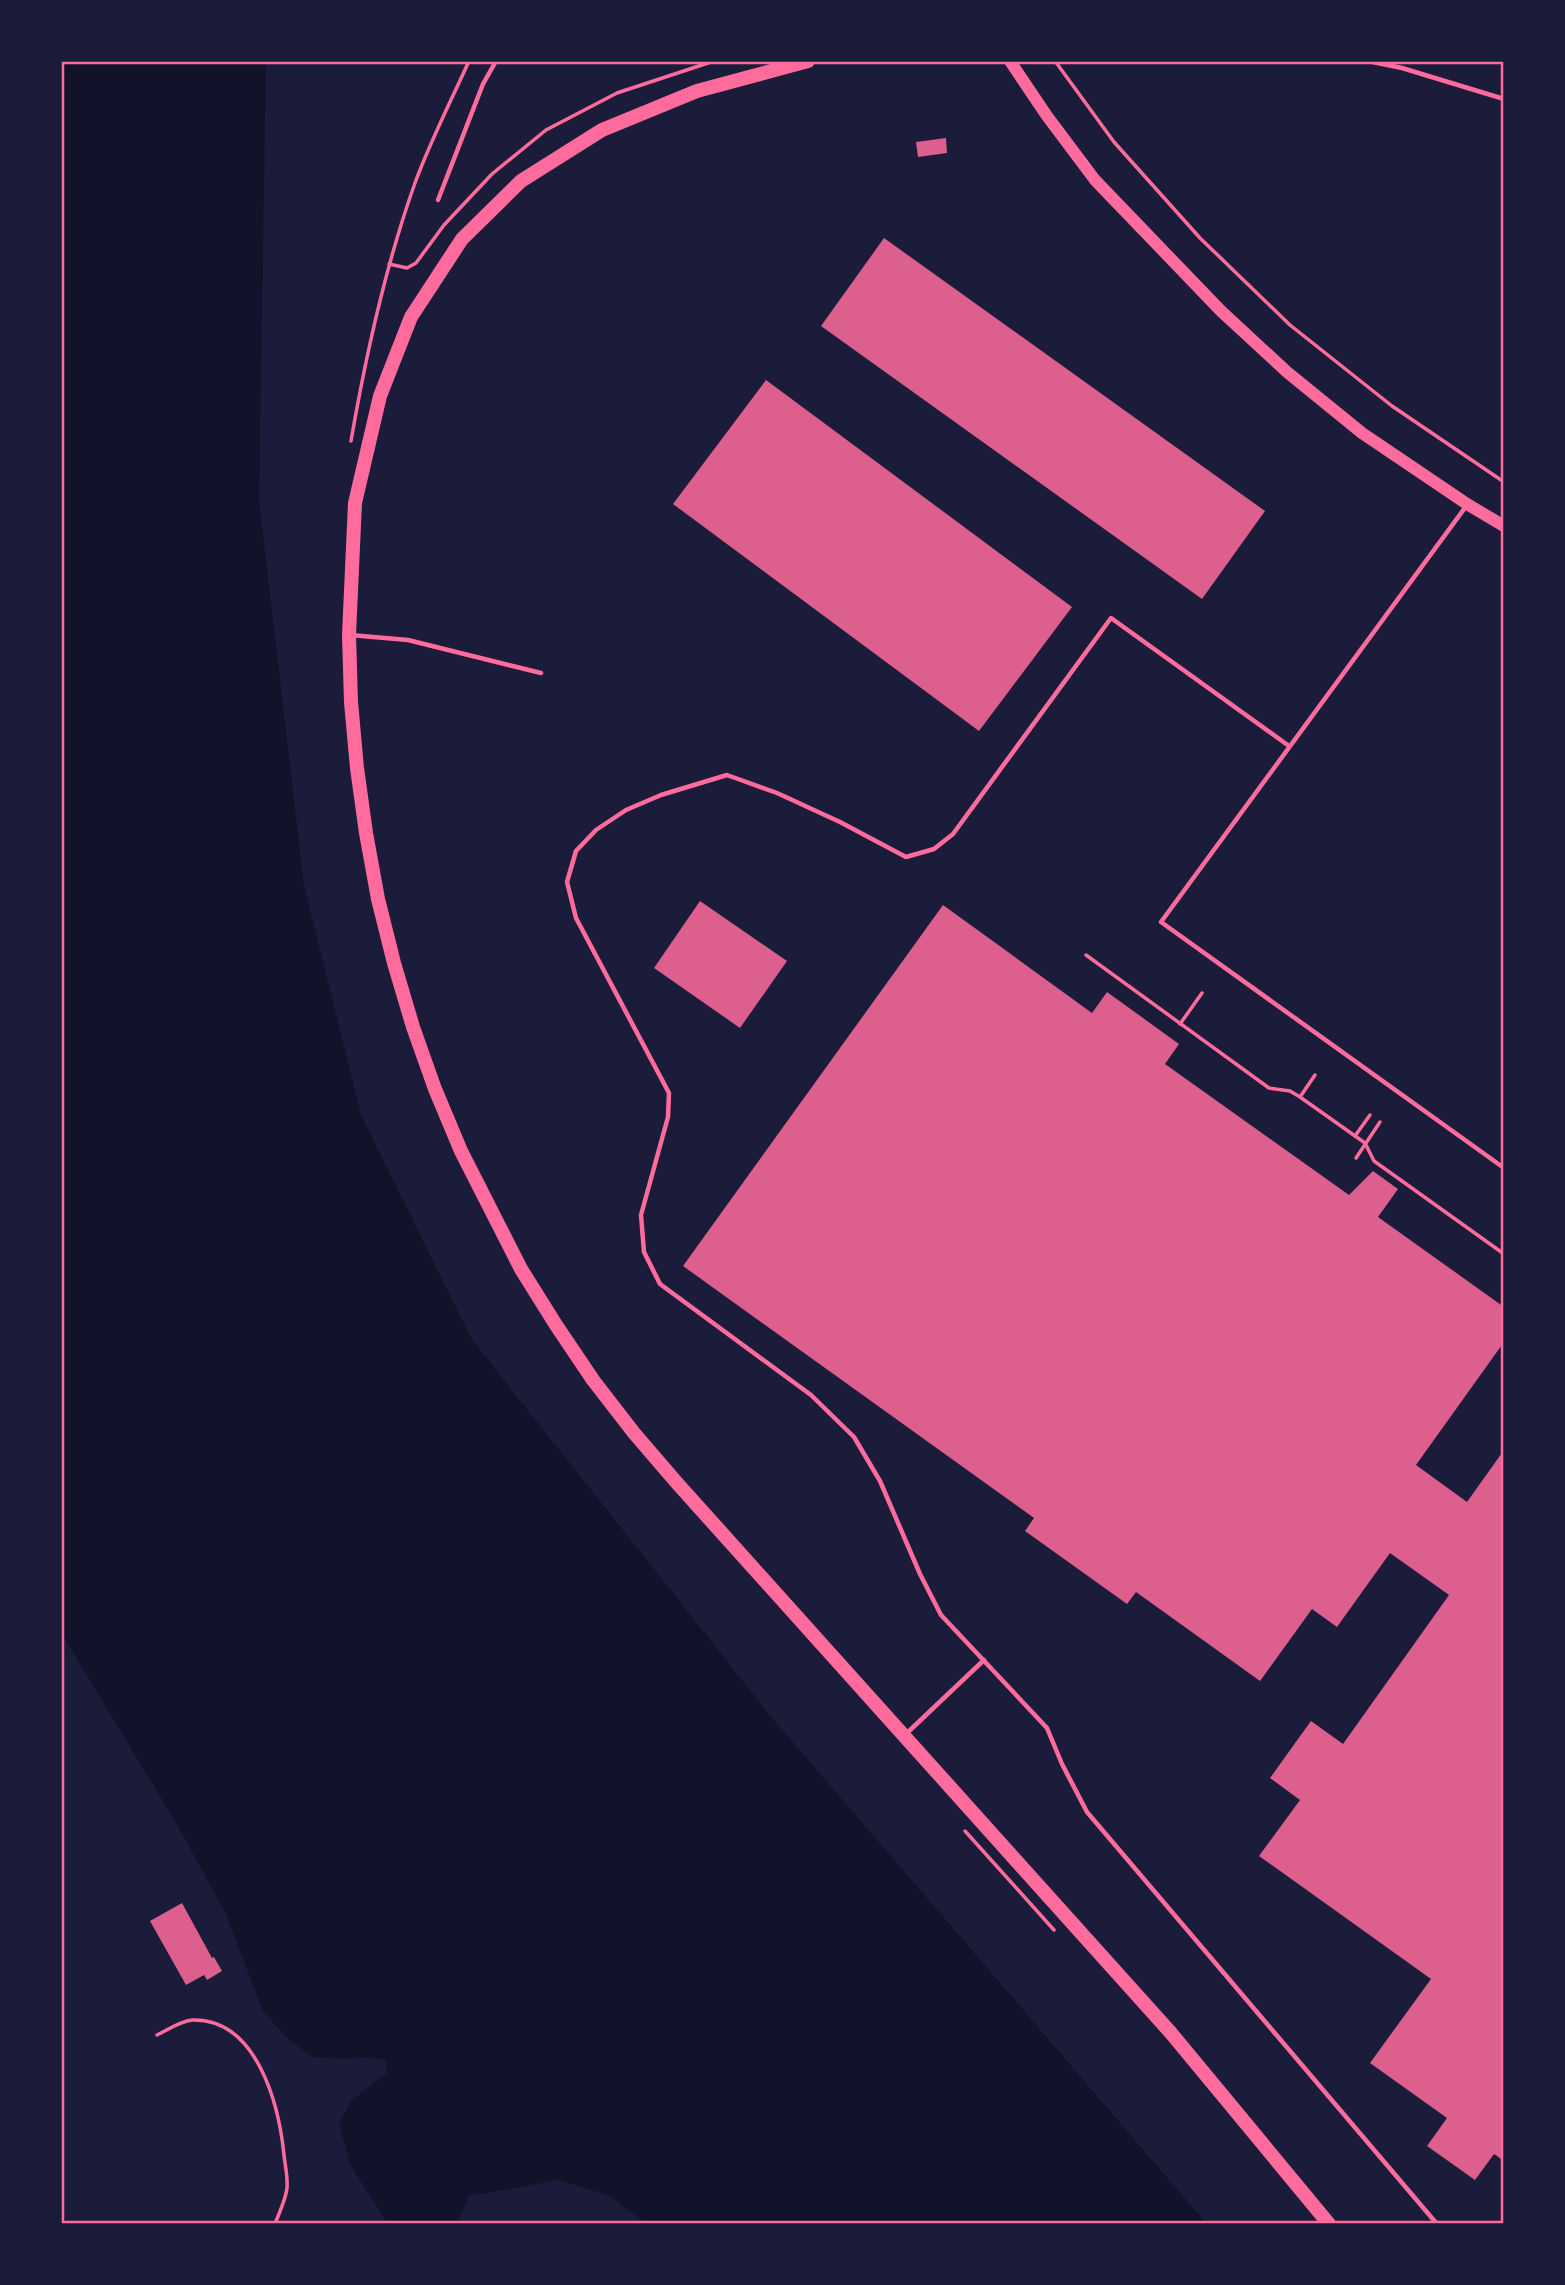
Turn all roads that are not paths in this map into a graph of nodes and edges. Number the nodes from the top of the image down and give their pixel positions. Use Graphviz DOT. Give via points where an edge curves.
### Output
graph roads {
  1 [pos="496,61"];
  2 [pos="808,61"];
  3 [pos="1010,61"];
  4 [pos="1368,61"];
  5 [pos="1504,99"];
  6 [pos="438,200"];
  7 [pos="1467,504"];
  8 [pos="1504,526"];
  9 [pos="349,635"];
  10 [pos="541,673"];
  11 [pos="1289,747"];
  12 [pos="1504,1168"];
  13 [pos="984,1660"];
  14 [pos="904,1736"];
  15 [pos="1329,2224"];
  16 [pos="1437,2224"];
  1 -- 6 [label="lane"];
  2 -- 9 [label="main road" via="697,91 602,130 522,181 462,239 411,317 380,396 355,503"];
  3 -- 7 [label="street" via="1095,180 1221,311 1363,433"];
  4 -- 5 [label="lane"];
  7 -- 8 [label="street"];
  7 -- 11 [label="lane"];
  9 -- 10 [label="lane" via="408,640"];
  9 -- 14 [label="main road" via="359,781 394,963 435,1089 489,1210 556,1325 634,1433"];
  11 -- 12 [label="lane" via="1161,922"];
  11 -- 13 [label="lane" via="1111,618 953,834 934,849 906,857 777,793 727,775 626,810 596,830 576,851 567,882 576,918 669,1093 668,1117 641,1215 644,1252 660,1284 811,1395 854,1437 880,1481 941,1615"];
  13 -- 14 [label="lane"];
  13 -- 16 [label="lane" via="1047,1728 1087,1812"];
  14 -- 15 [label="main road" via="1171,2033"];
}
